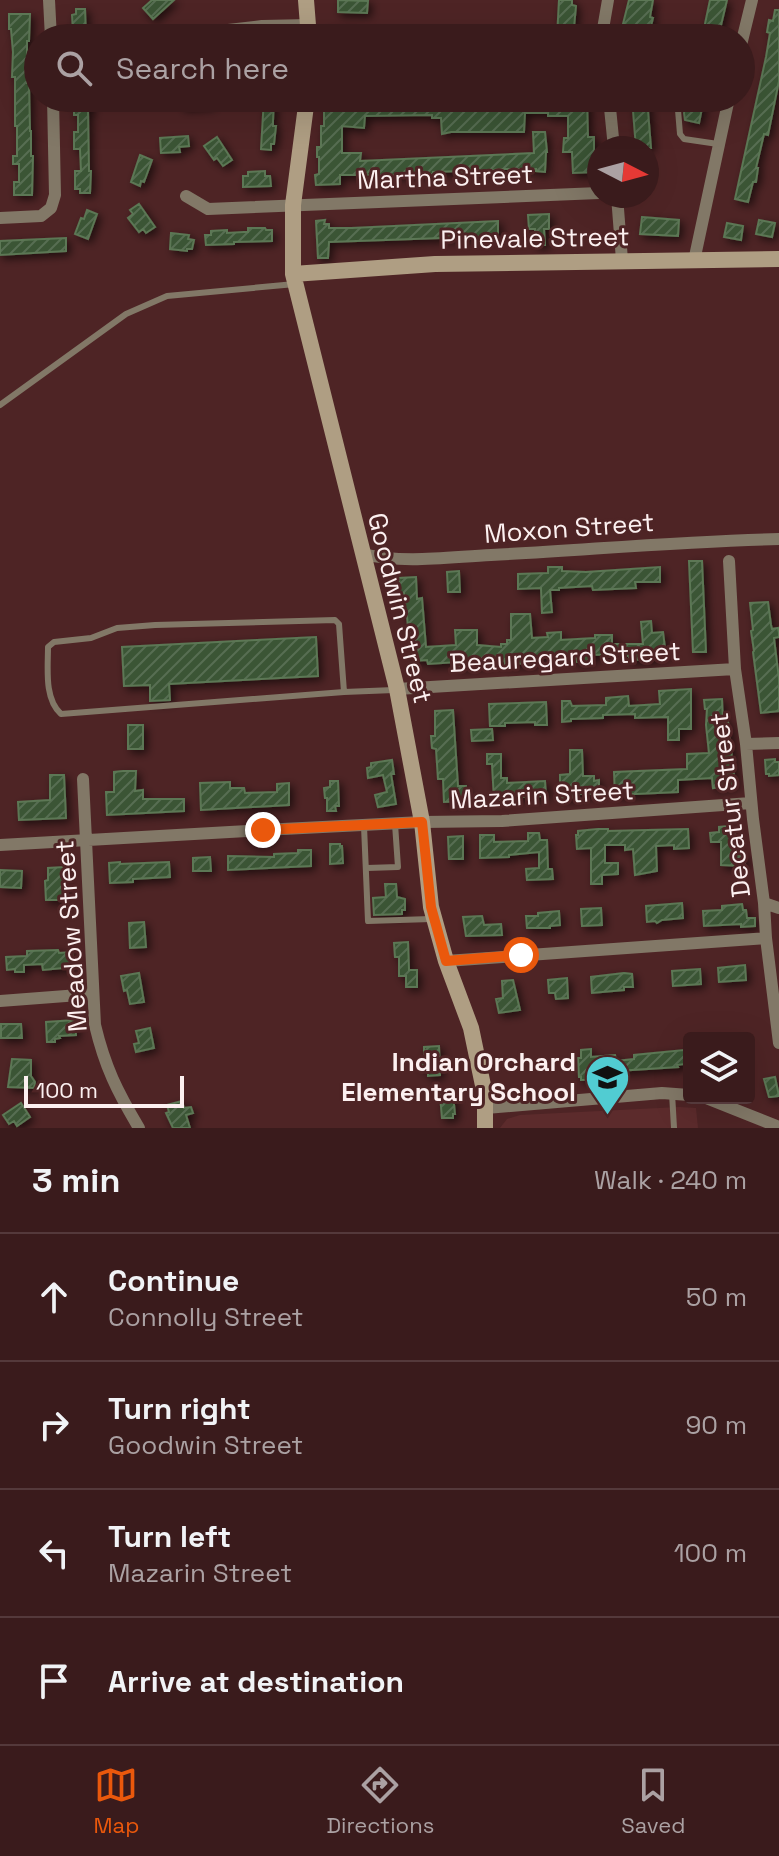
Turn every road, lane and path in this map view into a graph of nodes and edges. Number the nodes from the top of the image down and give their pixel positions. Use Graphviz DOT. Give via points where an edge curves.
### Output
graph roads {
  1 [pos="49,0"];
  2 [pos="306,0"];
  3 [pos="608,0"];
  4 [pos="752,0"];
  5 [pos="50,24"];
  6 [pos="308,24"];
  7 [pos="604,24"];
  8 [pos="746,24"];
  9 [pos="53,112"];
  10 [pos="305,112"];
  11 [pos="610,112"];
  12 [pos="678,112"];
  13 [pos="726,112"];
  14 [pos="613,136"];
  15 [pos="718,144"];
  16 [pos="587,193"];
  17 [pos="186,196"];
  18 [pos="293,205"];
  19 [pos="618,208"];
  20 [pos="0,218"];
  21 [pos="779,259"];
  22 [pos="622,260"];
  23 [pos="694,261"];
  24 [pos="294,279"];
  25 [pos="0,405"];
  26 [pos="779,539"];
  27 [pos="363,554"];
  28 [pos="729,561"];
  29 [pos="735,669"];
  30 [pos="397,689"];
  31 [pos="344,692"];
  32 [pos="779,743"];
  33 [pos="746,744"];
  34 [pos="83,779"];
  35 [pos="751,803"];
  36 [pos="422,822"];
  37 [pos="395,824"];
  38 [pos="364,825"];
  39 [pos="86,841"];
  40 [pos="0,845"];
  41 [pos="367,868"];
  42 [pos="764,903"];
  43 [pos="779,908"];
  44 [pos="434,919"];
  45 [pos="766,938"];
  46 [pos="446,961"];
  47 [pos="92,994"];
  48 [pos="0,1001"];
  49 [pos="779,1043"];
  50 [pos="672,1093"];
  51 [pos="683,1094"];
  52 [pos="719,1104"];
  53 [pos="486,1108"];
  54 [pos="761,1124"];
  55 [pos="779,1127"];
  56 [pos="139,1128"];
  57 [pos="485,1128"];
  58 [pos="674,1128"];
  1 -- 5 [label="street"];
  2 -- 6 [label="main road"];
  3 -- 7 [label="street"];
  4 -- 8 [label="street"];
  9 -- 20 [label="street" via="51,208 41,216"];
  10 -- 18 [label="main road, Goodwin Street"];
  11 -- 14 [label="street"];
  12 -- 15 [label="lane" via="684,139"];
  13 -- 15 [label="street"];
  15 -- 23 [label="street"];
  16 -- 18 [label="street, Martha Street"];
  17 -- 18 [label="street, Martha Street" via="208,209"];
  18 -- 24 [label="main road, Goodwin Street"];
  19 -- 22 [label="street"];
  21 -- 23 [label="main road, Pinevale Street"];
  22 -- 23 [label="main road, Pinevale Street"];
  22 -- 24 [label="main road, Pinevale Street" via="435,264"];
  24 -- 25 [label="lane" via="167,296 126,314"];
  24 -- 27 [label="main road, Goodwin Street"];
  26 -- 27 [label="street, Moxon Street" via="390,560"];
  27 -- 30 [label="main road, Goodwin Street"];
  28 -- 29 [label="street, Decatur Street"];
  29 -- 30 [label="street, Beauregard Street"];
  29 -- 33 [label="street, Decatur Street"];
  30 -- 31 [label="lane"];
  30 -- 36 [label="main road, Goodwin Street"];
  31 -- 31 [label="lane" via="61,714 50,695 48,647 117,628 335,620"];
  32 -- 33 [label="street"];
  33 -- 35 [label="street, Decatur Street"];
  34 -- 39 [label="street, Meadow Street"];
  35 -- 36 [label="street, Mazarin Street"];
  35 -- 42 [label="street, Decatur Street"];
  36 -- 37 [label="street, Mazarin Street"];
  36 -- 44 [label="main road, Goodwin Street"];
  37 -- 38 [label="street, Mazarin Street"];
  37 -- 41 [label="lane" via="398,867"];
  38 -- 39 [label="street, Mazarin Street"];
  38 -- 41 [label="lane"];
  39 -- 40 [label="street, Mazarin Street"];
  39 -- 47 [label="street, Meadow Street"];
  41 -- 44 [label="lane" via="368,921"];
  42 -- 43 [label="street"];
  42 -- 45 [label="street, Decatur Street"];
  44 -- 46 [label="main road, Goodwin Street"];
  45 -- 46 [label="street"];
  45 -- 49 [label="street, Decatur Street"];
  46 -- 53 [label="main road, Goodwin Street" via="471,1028"];
  47 -- 48 [label="street"];
  47 -- 56 [label="street, Meadow Street" via="105,1062"];
  50 -- 51 [label="street"];
  50 -- 53 [label="street"];
  50 -- 58 [label="lane"];
  52 -- 54 [label="street"];
  53 -- 57 [label="main road, Goodwin Street"];
  54 -- 55 [label="street"];
}
